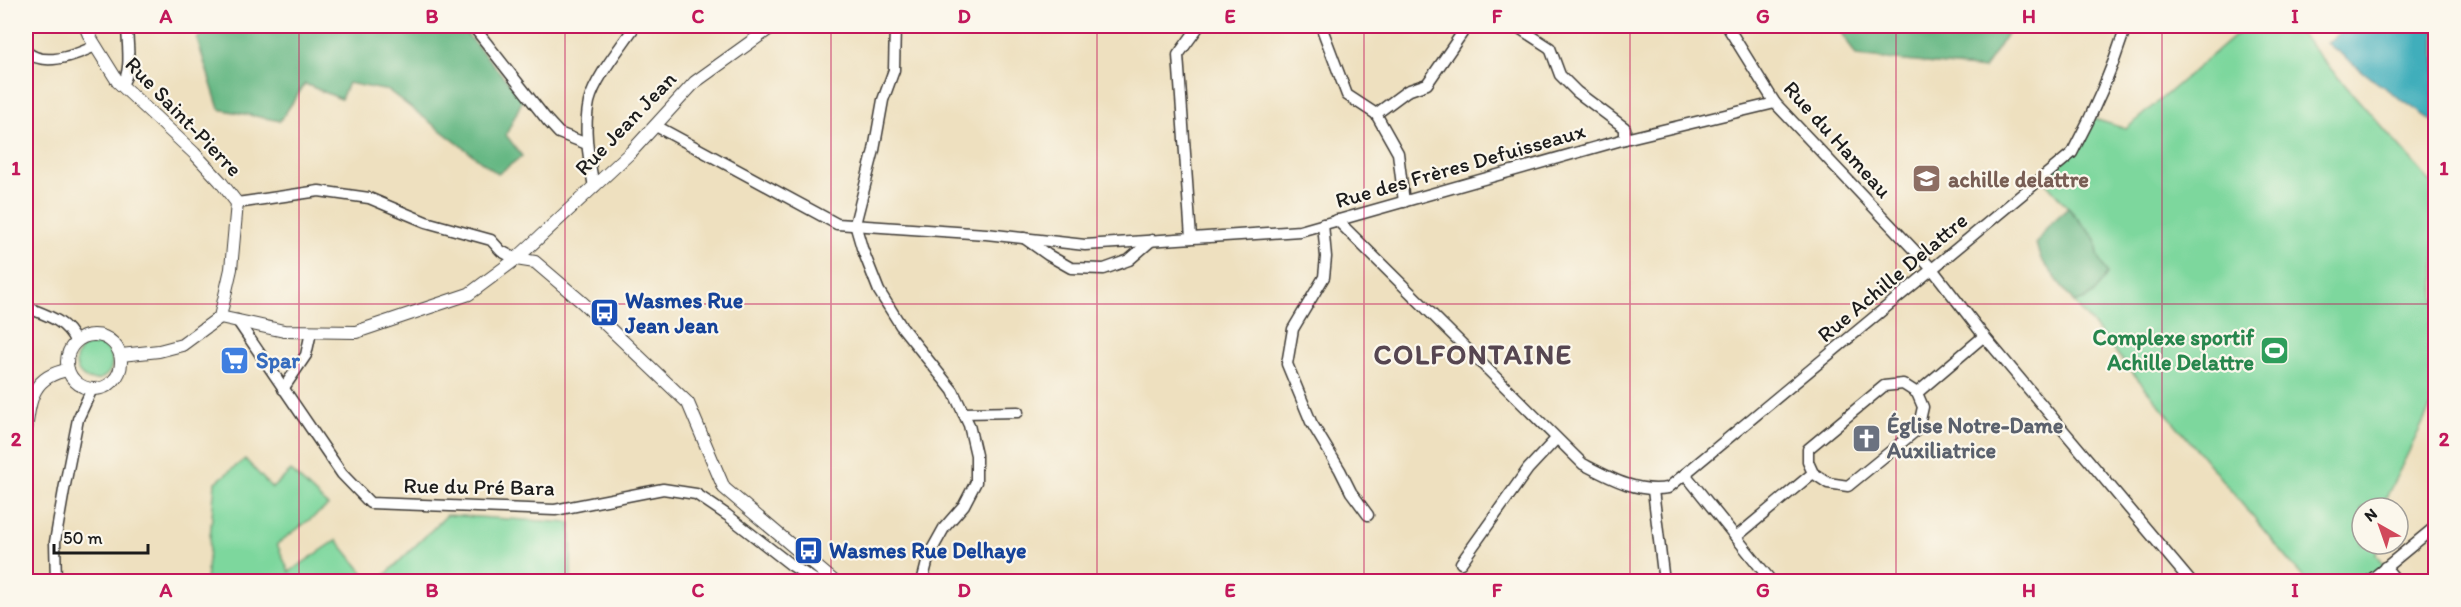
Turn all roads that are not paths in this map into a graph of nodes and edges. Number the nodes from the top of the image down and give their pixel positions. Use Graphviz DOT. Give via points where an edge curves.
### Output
graph roads {
  1 [pos="86,26"];
  2 [pos="127,26"];
  3 [pos="473,26"];
  4 [pos="635,26"];
  5 [pos="772,26"];
  6 [pos="895,26"];
  7 [pos="1199,26"];
  8 [pos="1321,26"];
  9 [pos="1467,26"];
  10 [pos="1516,26"];
  11 [pos="1727,26"];
  12 [pos="2126,26"];
  13 [pos="95,46"];
  14 [pos="26,51"];
  15 [pos="121,86"];
  16 [pos="1775,103"];
  17 [pos="1376,114"];
  18 [pos="656,126"];
  19 [pos="1625,139"];
  20 [pos="587,144"];
  21 [pos="594,187"];
  22 [pos="1404,202"];
  23 [pos="237,204"];
  24 [pos="1337,220"];
  25 [pos="855,224"];
  26 [pos="1323,224"];
  27 [pos="1024,238"];
  28 [pos="1191,238"];
  29 [pos="1152,240"];
  30 [pos="516,259"];
  31 [pos="1932,270"];
  32 [pos="31,309"];
  33 [pos="220,317"];
  34 [pos="237,320"];
  35 [pos="311,332"];
  36 [pos="1984,336"];
  37 [pos="75,341"];
  38 [pos="121,355"];
  39 [pos="68,370"];
  40 [pos="92,389"];
  41 [pos="283,389"];
  42 [pos="1917,393"];
  43 [pos="1018,412"];
  44 [pos="963,413"];
  45 [pos="26,430"];
  46 [pos="1556,439"];
  47 [pos="1814,473"];
  48 [pos="1685,474"];
  49 [pos="1653,490"];
  50 [pos="1368,515"];
  51 [pos="2436,526"];
  52 [pos="1736,537"];
  53 [pos="1461,563"];
  54 [pos="2385,567"];
  55 [pos="56,582"];
  56 [pos="818,582"];
  57 [pos="835,582"];
  58 [pos="922,582"];
  59 [pos="1664,582"];
  60 [pos="1772,582"];
  61 [pos="2191,582"];
  62 [pos="2368,582"];
  63 [pos="2398,582"];
  1 -- 13 [label="street, Rue Saint-Pierre"];
  2 -- 15 [label="street" via="127,74"];
  3 -- 20 [label="street" via="559,133"];
  4 -- 20 [label="street" via="589,100"];
  5 -- 18 [label="street, Rue Jean Jean" via="695,82"];
  6 -- 25 [label="street" via="894,70 883,100"];
  7 -- 28 [label="street" via="1178,55"];
  8 -- 17 [label="street" via="1347,95"];
  9 -- 17 [label="street" via="1427,84 1407,91"];
  10 -- 19 [label="street" via="1550,48 1560,75 1576,92 1625,128"];
  11 -- 16 [label="street, Rue du Hameau"];
  12 -- 31 [label="street, Rue Achille Delattre" via="2096,108 2072,153"];
  13 -- 14 [label="street" via="51,60 39,59"];
  13 -- 15 [label="street, Rue Saint-Pierre"];
  15 -- 23 [label="street, Rue Saint-Pierre" via="194,153"];
  16 -- 19 [label="street, Rue des Frères Defuisseaux"];
  16 -- 31 [label="street, Rue du Hameau"];
  17 -- 22 [label="street" via="1398,153"];
  18 -- 21 [label="street, Rue Jean Jean"];
  18 -- 25 [label="street, Rue des Frères Defuisseaux" via="837,225"];
  19 -- 22 [label="street, Rue des Frères Defuisseaux"];
  20 -- 21 [label="street"];
  21 -- 30 [label="street, Rue Jean Jean"];
  22 -- 24 [label="street, Rue des Frères Defuisseaux"];
  23 -- 30 [label="street" via="319,191 369,198 426,222 491,240"];
  23 -- 33 [label="street" via="231,269"];
  24 -- 26 [label="street, Rue des Frères Defuisseaux"];
  24 -- 46 [label="street"];
  25 -- 27 [label="street, Rue des Frères Defuisseaux"];
  25 -- 44 [label="street" via="879,291 901,326 953,391"];
  26 -- 28 [label="street, Rue des Frères Defuisseaux" via="1300,231"];
  26 -- 50 [label="street" via="1324,277 1293,329 1287,364 1311,422"];
  27 -- 29 [label="street, Rue des Frères Defuisseaux" via="1085,244"];
  27 -- 29 [label="street" via="1071,268 1104,269 1129,260"];
  28 -- 29 [label="street, Rue des Frères Defuisseaux"];
  30 -- 35 [label="street, Rue Jean Jean" via="469,294 357,332"];
  30 -- 57 [label="street" via="535,262 688,403 724,488"];
  31 -- 36 [label="street, Rue du Hameau"];
  31 -- 48 [label="street, Rue Achille Delattre"];
  32 -- 37 [label="street" via="57,320"];
  33 -- 34 [label="street, Rue Jean Jean"];
  33 -- 38 [label="street" via="182,345"];
  34 -- 35 [label="street, Rue Jean Jean" via="284,331"];
  34 -- 41 [label="street, Rue du Pré Bara"];
  35 -- 41 [label="street" via="306,355"];
  36 -- 42 [label="street"];
  36 -- 61 [label="street, Rue du Hameau"];
  37 -- 38 [label="street" via="93,334 102,336 111,340"];
  37 -- 39 [label="street" via="67,356"];
  38 -- 40 [label="street" via="115,379"];
  39 -- 40 [label="street" via="76,383"];
  39 -- 45 [label="street" via="42,381 32,397"];
  40 -- 55 [label="street" via="78,419 64,489 55,542"];
  41 -- 56 [label="street, Rue du Pré Bara" via="342,474 370,503 555,510 663,489 696,494"];
  42 -- 47 [label="street" via="1904,384 1884,386 1808,449 1808,462"];
  42 -- 47 [label="street" via="1923,408 1918,429 1848,486 1828,483"];
  43 -- 44 [label="street"];
  44 -- 58 [label="street" via="976,454 976,482 929,555"];
  46 -- 49 [label="street" via="1583,464 1618,483"];
  46 -- 53 [label="street" via="1528,469"];
  47 -- 52 [label="street"];
  48 -- 49 [label="street, Rue Achille Delattre" via="1668,488"];
  48 -- 52 [label="street"];
  49 -- 59 [label="street"];
  51 -- 54 [label="street"];
  52 -- 60 [label="street"];
  54 -- 62 [label="street"];
  54 -- 63 [label="street"];
}
